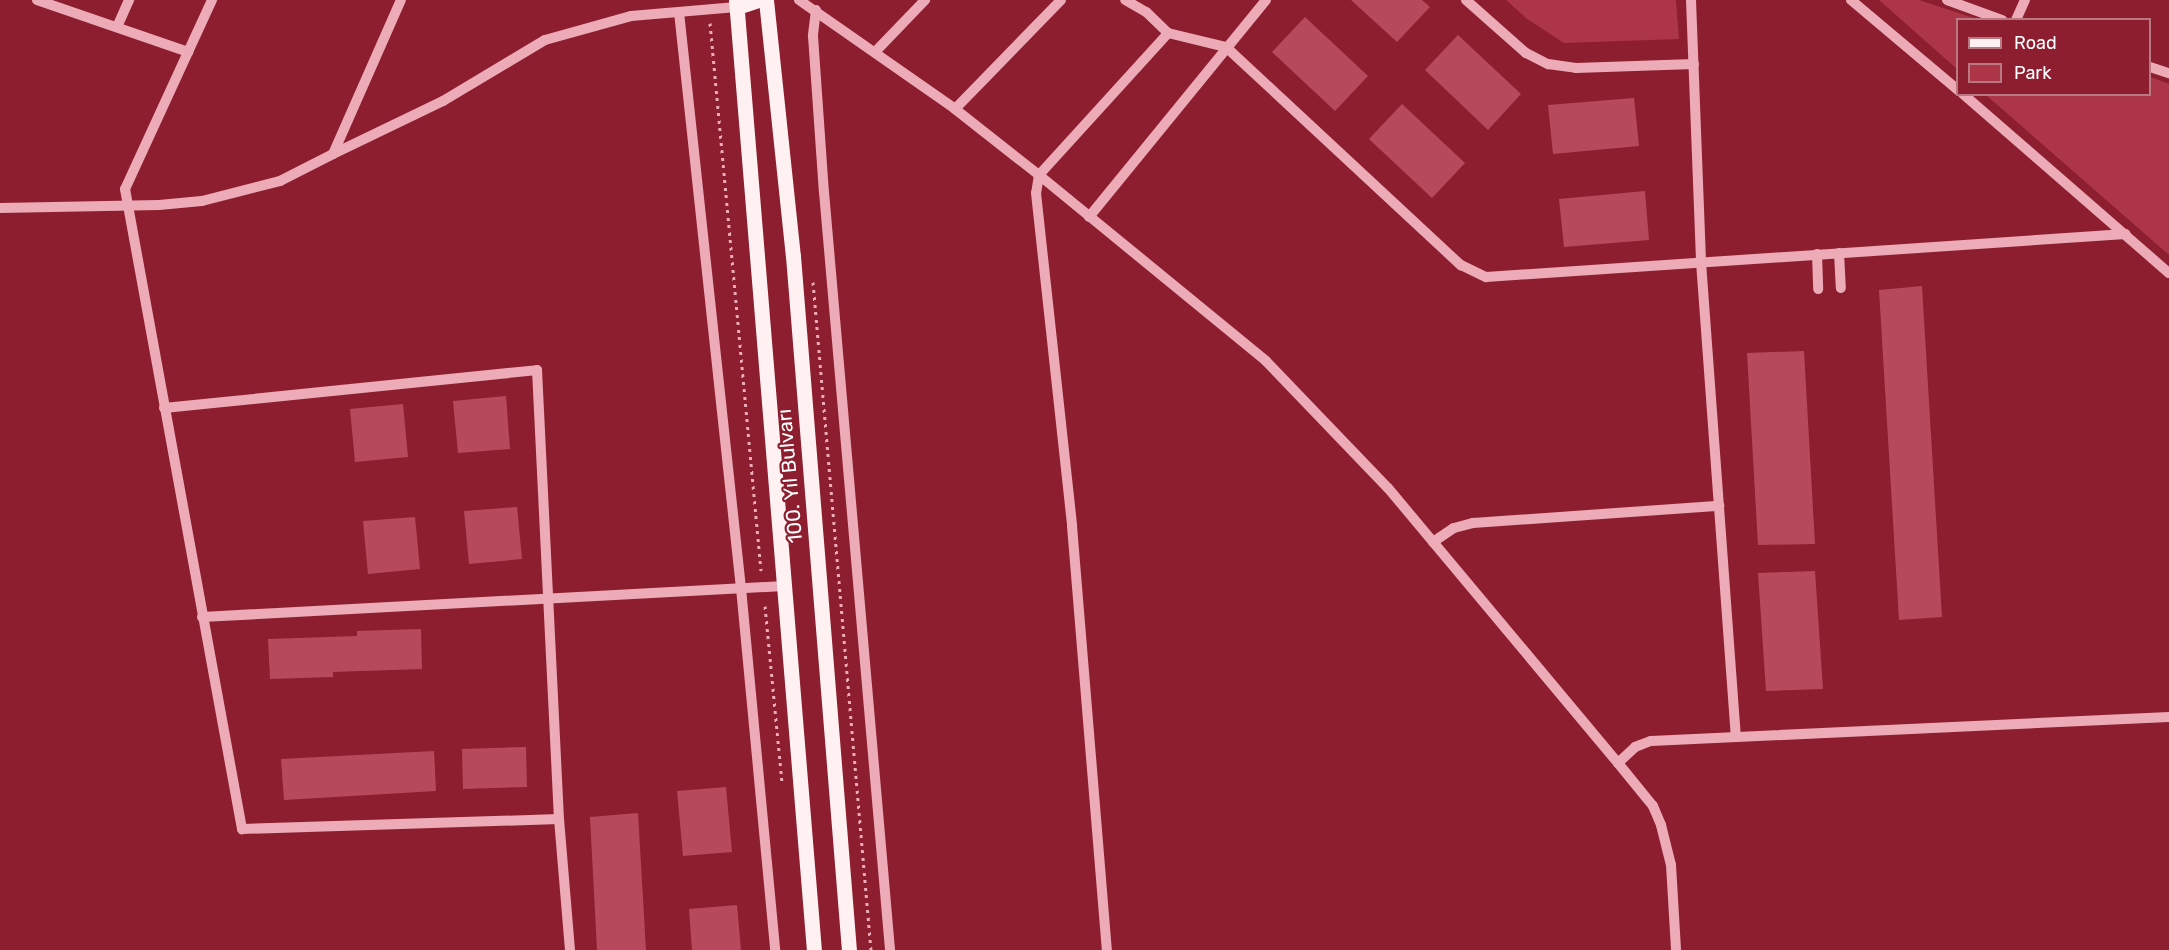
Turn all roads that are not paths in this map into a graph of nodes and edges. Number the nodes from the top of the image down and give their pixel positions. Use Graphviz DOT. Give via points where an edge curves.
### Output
graph roads {
  1 [pos="37,0"];
  2 [pos="129,0"];
  3 [pos="212,0"];
  4 [pos="401,0"];
  5 [pos="758,0"];
  6 [pos="766,0"];
  7 [pos="800,0"];
  8 [pos="925,0"];
  9 [pos="1061,0"];
  10 [pos="1125,0"];
  11 [pos="1266,0"];
  12 [pos="1466,0"];
  13 [pos="1691,0"];
  14 [pos="1851,0"];
  15 [pos="1947,0"];
  16 [pos="2025,0"];
  17 [pos="737,4"];
  18 [pos="816,10"];
  19 [pos="679,12"];
  20 [pos="1996,18"];
  21 [pos="2017,18"];
  22 [pos="117,27"];
  23 [pos="1168,33"];
  24 [pos="1226,47"];
  25 [pos="876,51"];
  26 [pos="189,52"];
  27 [pos="1694,64"];
  28 [pos="2151,67"];
  29 [pos="2169,73"];
  30 [pos="1956,88"];
  31 [pos="1965,96"];
  32 [pos="956,109"];
  33 [pos="333,154"];
  34 [pos="1039,175"];
  35 [pos="126,204"];
  36 [pos="0,208"];
  37 [pos="1089,216"];
  38 [pos="2126,234"];
  39 [pos="1839,253"];
  40 [pos="1817,254"];
  41 [pos="1701,262"];
  42 [pos="2169,273"];
  43 [pos="1841,288"];
  44 [pos="1818,290"];
  45 [pos="164,408"];
  46 [pos="1719,506"];
  47 [pos="1433,542"];
  48 [pos="784,586"];
  49 [pos="741,588"];
  50 [pos="548,597"];
  51 [pos="202,617"];
  52 [pos="2169,717"];
  53 [pos="1736,737"];
  54 [pos="1618,763"];
  55 [pos="559,819"];
  56 [pos="570,950"];
  57 [pos="775,950"];
  58 [pos="814,950"];
  59 [pos="849,950"];
  60 [pos="890,950"];
  61 [pos="1107,950"];
  62 [pos="1676,950"];
  1 -- 22 [label="street"];
  2 -- 22 [label="street"];
  3 -- 26 [label="street"];
  4 -- 33 [label="street"];
  5 -- 17 [label="main road"];
  6 -- 59 [label="main road, 100. Yıl Bulvarı" via="793,256"];
  7 -- 18 [label="street"];
  8 -- 25 [label="street"];
  9 -- 32 [label="street"];
  10 -- 23 [label="street" via="1146,12"];
  11 -- 24 [label="street"];
  12 -- 27 [label="street" via="1526,53 1548,64 1576,68"];
  13 -- 27 [label="street"];
  14 -- 30 [label="street"];
  15 -- 20 [label="street"];
  16 -- 21 [label="street"];
  17 -- 19 [label="street"];
  17 -- 48 [label="main road, 100. Yıl Bulvarı"];
  18 -- 25 [label="street"];
  18 -- 60 [label="street" via="813,36 824,192"];
  19 -- 33 [label="street" via="631,16 545,40 443,101"];
  19 -- 49 [label="street"];
  22 -- 26 [label="street"];
  23 -- 24 [label="street"];
  23 -- 34 [label="street"];
  24 -- 37 [label="street"];
  24 -- 41 [label="street" via="1461,265 1486,277"];
  25 -- 32 [label="street"];
  26 -- 35 [label="street" via="127,178"];
  27 -- 41 [label="street"];
  28 -- 29 [label="street"];
  31 -- 38 [label="street"];
  32 -- 34 [label="street"];
  33 -- 35 [label="street" via="280,182 202,201"];
  34 -- 37 [label="street"];
  34 -- 61 [label="street" via="1036,193 1072,526"];
  35 -- 36 [label="street"];
  35 -- 45 [label="street"];
  37 -- 47 [label="street" via="1266,361 1388,488"];
  38 -- 39 [label="street"];
  38 -- 42 [label="street"];
  39 -- 40 [label="street"];
  39 -- 43 [label="street"];
  40 -- 41 [label="street"];
  40 -- 44 [label="street"];
  41 -- 46 [label="street"];
  45 -- 50 [label="street" via="537,370"];
  45 -- 51 [label="street"];
  46 -- 47 [label="street" via="1473,523 1454,528"];
  46 -- 53 [label="street"];
  47 -- 54 [label="street"];
  48 -- 49 [label="street"];
  48 -- 58 [label="main road, 100. Yıl Bulvarı"];
  49 -- 50 [label="street"];
  49 -- 57 [label="street"];
  50 -- 51 [label="street"];
  50 -- 55 [label="street"];
  51 -- 55 [label="street" via="242,829"];
  52 -- 53 [label="street"];
  53 -- 54 [label="street" via="1651,741 1635,747"];
  54 -- 62 [label="street" via="1653,806 1661,825 1671,865"];
  55 -- 56 [label="street"];
}
